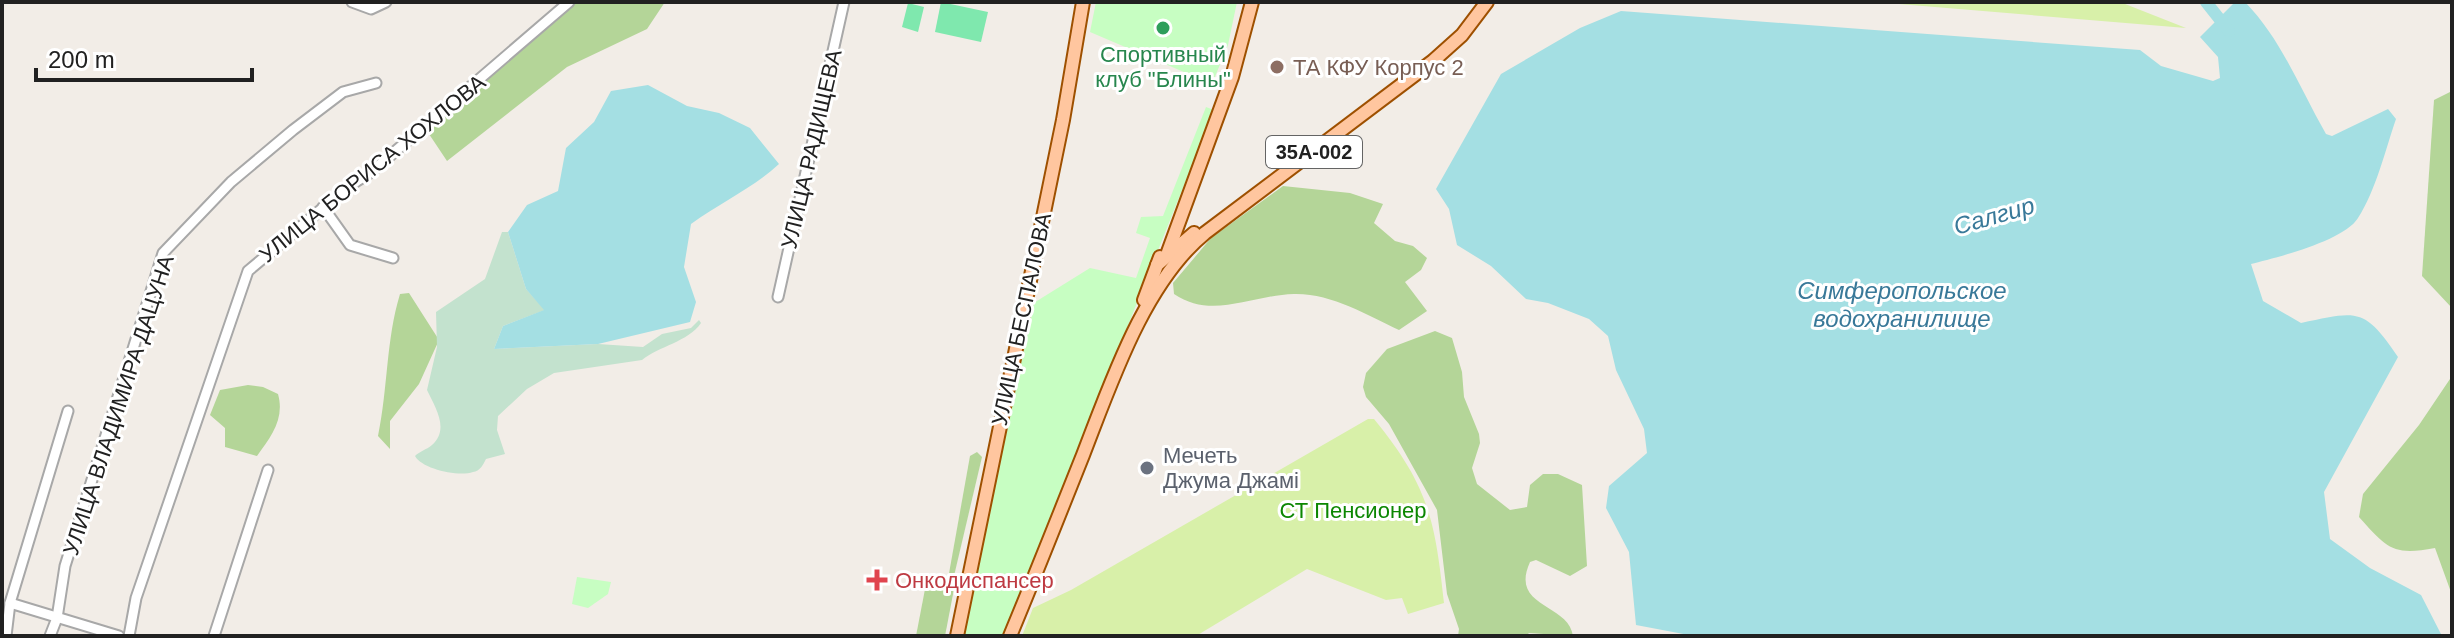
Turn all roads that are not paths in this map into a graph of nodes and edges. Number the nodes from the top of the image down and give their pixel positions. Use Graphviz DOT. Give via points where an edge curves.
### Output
graph roads {
  1 [pos="352,2"];
  2 [pos="386,2"];
  3 [pos="569,2"];
  4 [pos="844,2"];
  5 [pos="1083,2"];
  6 [pos="1252,2"];
  7 [pos="1485,2"];
  8 [pos="376,83"];
  9 [pos="1199,166"];
  10 [pos="323,207"];
  11 [pos="1167,255"];
  12 [pos="393,258"];
  13 [pos="1157,265"];
  14 [pos="778,297"];
  15 [pos="1148,307"];
  16 [pos="1121,363"];
  17 [pos="68,411"];
  18 [pos="268,470"];
  19 [pos="10,603"];
  20 [pos="57,618"];
  21 [pos="6,636"];
  22 [pos="50,636"];
  23 [pos="119,636"];
  24 [pos="129,636"];
  25 [pos="214,636"];
  26 [pos="957,636"];
  27 [pos="1010,636"];
  1 -- 2 [label="street" via="371,9"];
  3 -- 10 [label="street, УЛИЦА БОРИСА ХОХЛОВА"];
  4 -- 14 [label="street, УЛИЦА РАДИЩЕВА"];
  5 -- 26 [label="main road, УЛИЦА БЕСПАЛОВА"];
  6 -- 9 [label="main road" via="1232,77"];
  7 -- 11 [label="main road" via="1419,65"];
  7 -- 15 [label="main road, 35А-002" via="1462,35 1433,61 1195,241"];
  8 -- 20 [label="street, УЛИЦА ВЛАДИМИРА ДАЦУНА" via="343,92 293,130 231,182 163,253 65,566"];
  9 -- 11 [label="main road"];
  9 -- 13 [label="main road"];
  10 -- 12 [label="street" via="350,245"];
  10 -- 24 [label="street, УЛИЦА БОРИСА ХОХЛОВА" via="248,271 136,598"];
  11 -- 13 [label="main road"];
  11 -- 15 [label="main road"];
  13 -- 16 [label="main road, 35А-002"];
  15 -- 16 [label="main road, 35А-002"];
  16 -- 27 [label="main road, 35А-002"];
  17 -- 19 [label="street"];
  18 -- 25 [label="street"];
  19 -- 20 [label="street"];
  19 -- 21 [label="street"];
  20 -- 22 [label="street, УЛИЦА ВЛАДИМИРА ДАЦУНА"];
  20 -- 23 [label="street"];
}
